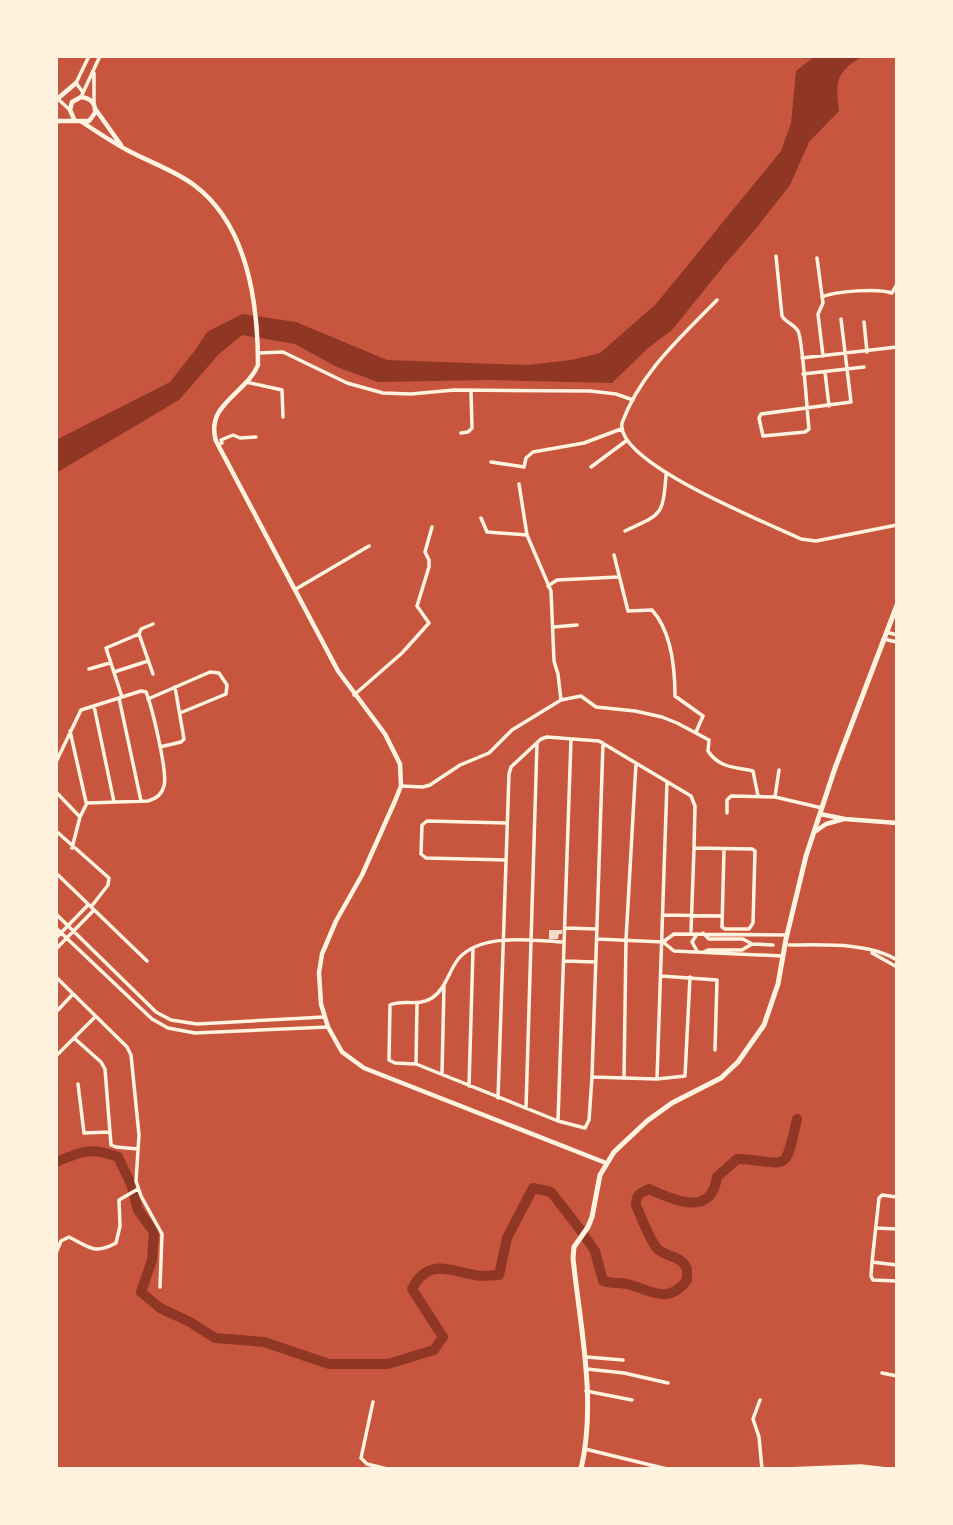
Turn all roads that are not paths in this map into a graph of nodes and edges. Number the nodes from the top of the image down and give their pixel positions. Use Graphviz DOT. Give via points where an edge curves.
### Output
graph roads {
  1 [pos="89,56"];
  2 [pos="100,56"];
  3 [pos="94,71"];
  4 [pos="76,83"];
  5 [pos="81,94"];
  6 [pos="57,100"];
  7 [pos="94,106"];
  8 [pos="70,110"];
  9 [pos="74,119"];
  10 [pos="56,121"];
  11 [pos="82,122"];
  12 [pos="124,149"];
  13 [pos="776,256"];
  14 [pos="817,258"];
  15 [pos="897,284"];
  16 [pos="822,297"];
  17 [pos="717,300"];
  18 [pos="841,319"];
  19 [pos="864,322"];
  20 [pos="897,347"];
  21 [pos="258,351"];
  22 [pos="867,352"];
  23 [pos="845,354"];
  24 [pos="823,356"];
  25 [pos="801,358"];
  26 [pos="864,367"];
  27 [pos="847,369"];
  28 [pos="825,372"];
  29 [pos="803,374"];
  30 [pos="246,382"];
  31 [pos="471,390"];
  32 [pos="633,400"];
  33 [pos="829,406"];
  34 [pos="807,409"];
  35 [pos="283,417"];
  36 [pos="621,429"];
  37 [pos="461,433"];
  38 [pos="256,437"];
  39 [pos="625,441"];
  40 [pos="218,445"];
  41 [pos="491,462"];
  42 [pos="591,467"];
  43 [pos="666,475"];
  44 [pos="519,484"];
  45 [pos="481,518"];
  46 [pos="897,525"];
  47 [pos="432,527"];
  48 [pos="625,531"];
  49 [pos="527,535"];
  50 [pos="369,546"];
  51 [pos="614,555"];
  52 [pos="618,577"];
  53 [pos="548,586"];
  54 [pos="296,589"];
  55 [pos="897,605"];
  56 [pos="153,624"];
  57 [pos="577,625"];
  58 [pos="554,627"];
  59 [pos="886,632"];
  60 [pos="139,635"];
  61 [pos="897,635"];
  62 [pos="883,639"];
  63 [pos="897,642"];
  64 [pos="148,661"];
  65 [pos="110,663"];
  66 [pos="89,669"];
  67 [pos="114,672"];
  68 [pos="153,674"];
  69 [pos="175,687"];
  70 [pos="355,695"];
  71 [pos="121,698"];
  72 [pos="148,699"];
  73 [pos="561,701"];
  74 [pos="94,706"];
  75 [pos="180,713"];
  76 [pos="70,729"];
  77 [pos="696,732"];
  78 [pos="571,738"];
  79 [pos="537,742"];
  80 [pos="603,743"];
  81 [pos="159,747"];
  82 [pos="56,762"];
  83 [pos="636,763"];
  84 [pos="779,770"];
  85 [pos="667,782"];
  86 [pos="401,786"];
  87 [pos="56,792"];
  88 [pos="758,796"];
  89 [pos="775,797"];
  90 [pos="141,801"];
  91 [pos="114,802"];
  92 [pos="87,803"];
  93 [pos="821,811"];
  94 [pos="727,813"];
  95 [pos="80,817"];
  96 [pos="845,819"];
  97 [pos="507,823"];
  98 [pos="897,823"];
  99 [pos="56,831"];
  100 [pos="816,831"];
  101 [pos="72,848"];
  102 [pos="694,848"];
  103 [pos="724,849"];
  104 [pos="506,860"];
  105 [pos="56,873"];
  106 [pos="91,907"];
  107 [pos="56,915"];
  108 [pos="663,915"];
  109 [pos="691,915"];
  110 [pos="722,916"];
  111 [pos="68,927"];
  112 [pos="56,928"];
  113 [pos="565,928"];
  114 [pos="597,929"];
  115 [pos="691,931"];
  116 [pos="73,932"];
  117 [pos="61,933"];
  118 [pos="701,933"];
  119 [pos="787,935"];
  120 [pos="56,938"];
  121 [pos="66,939"];
  122 [pos="597,939"];
  123 [pos="503,940"];
  124 [pos="626,940"];
  125 [pos="531,941"];
  126 [pos="564,942"];
  127 [pos="663,942"];
  128 [pos="752,944"];
  129 [pos="772,945"];
  130 [pos="789,945"];
  131 [pos="56,949"];
  132 [pos="864,949"];
  133 [pos="473,950"];
  134 [pos="701,952"];
  135 [pos="782,956"];
  136 [pos="897,960"];
  137 [pos="147,961"];
  138 [pos="564,961"];
  139 [pos="596,962"];
  140 [pos="897,967"];
  141 [pos="661,976"];
  142 [pos="56,977"];
  143 [pos="690,977"];
  144 [pos="444,982"];
  145 [pos="73,994"];
  146 [pos="417,1004"];
  147 [pos="56,1012"];
  148 [pos="95,1017"];
  149 [pos="324,1017"];
  150 [pos="328,1027"];
  151 [pos="74,1038"];
  152 [pos="715,1050"];
  153 [pos="56,1056"];
  154 [pos="416,1064"];
  155 [pos="442,1074"];
  156 [pos="592,1076"];
  157 [pos="624,1078"];
  158 [pos="657,1079"];
  159 [pos="78,1084"];
  160 [pos="469,1086"];
  161 [pos="498,1097"];
  162 [pos="526,1108"];
  163 [pos="558,1121"];
  164 [pos="109,1132"];
  165 [pos="138,1149"];
  166 [pos="606,1163"];
  167 [pos="137,1189"];
  168 [pos="897,1197"];
  169 [pos="876,1228"];
  170 [pos="897,1230"];
  171 [pos="56,1253"];
  172 [pos="872,1262"];
  173 [pos="897,1265"];
  174 [pos="897,1281"];
  175 [pos="160,1287"];
  176 [pos="584,1357"];
  177 [pos="623,1360"];
  178 [pos="585,1368"];
  179 [pos="882,1373"];
  180 [pos="897,1376"];
  181 [pos="668,1383"];
  182 [pos="586,1391"];
  183 [pos="632,1400"];
  184 [pos="760,1400"];
  185 [pos="373,1402"];
  186 [pos="585,1449"];
  187 [pos="387,1469"];
  188 [pos="581,1469"];
  189 [pos="667,1469"];
  190 [pos="762,1469"];
  191 [pos="785,1469"];
  192 [pos="887,1469"];
  1 -- 4 [label="street"];
  2 -- 3 [label="street"];
  3 -- 5 [label="street"];
  3 -- 7 [label="street"];
  4 -- 5 [label="street"];
  4 -- 6 [label="street"];
  5 -- 7 [label="street"];
  5 -- 8 [label="street"];
  6 -- 8 [label="street"];
  7 -- 11 [label="street" via="91,119"];
  7 -- 12 [label="street"];
  8 -- 9 [label="street"];
  9 -- 10 [label="street"];
  9 -- 11 [label="street"];
  11 -- 12 [label="street"];
  12 -- 21 [label="street" via="183,178 212,202 240,244"];
  13 -- 25 [label="street" via="782,316 798,332"];
  14 -- 16 [label="street"];
  15 -- 16 [label="street" via="892,293 880,289"];
  16 -- 24 [label="street" via="818,314"];
  17 -- 32 [label="street" via="656,365"];
  18 -- 23 [label="street"];
  19 -- 22 [label="street"];
  20 -- 22 [label="street"];
  21 -- 30 [label="street" via="257,370"];
  21 -- 31 [label="street" via="283,352 372,391"];
  22 -- 23 [label="street"];
  23 -- 24 [label="street"];
  23 -- 27 [label="street"];
  24 -- 25 [label="street"];
  25 -- 29 [label="street"];
  26 -- 27 [label="street"];
  27 -- 28 [label="street"];
  27 -- 33 [label="street" via="850,402"];
  28 -- 29 [label="street"];
  28 -- 33 [label="street"];
  29 -- 34 [label="street"];
  30 -- 35 [label="street" via="282,390"];
  30 -- 40 [label="street" via="217,414 213,428"];
  31 -- 32 [label="street" via="609,393"];
  31 -- 37 [label="street" via="472,428"];
  32 -- 36 [label="street"];
  33 -- 34 [label="street"];
  34 -- 34 [label="street" via="807,431 761,435 761,414"];
  36 -- 39 [label="street"];
  36 -- 41 [label="street" via="584,443 533,452 524,467"];
  38 -- 40 [label="street" via="233,435"];
  39 -- 42 [label="street"];
  39 -- 43 [label="street"];
  40 -- 54 [label="street"];
  43 -- 46 [label="street" via="805,540"];
  43 -- 48 [label="street" via="662,509"];
  44 -- 49 [label="street"];
  45 -- 49 [label="street" via="487,532"];
  47 -- 70 [label="street" via="425,552 429,567 417,606 429,622"];
  49 -- 53 [label="street"];
  50 -- 54 [label="street"];
  51 -- 52 [label="street"];
  52 -- 53 [label="street" via="557,580"];
  52 -- 77 [label="street" via="628,611 652,610 661,623 675,668 675,696 703,716"];
  53 -- 58 [label="street"];
  54 -- 70 [label="street"];
  55 -- 59 [label="main road"];
  56 -- 60 [label="street"];
  57 -- 58 [label="street"];
  58 -- 73 [label="street"];
  59 -- 61 [label="street"];
  59 -- 62 [label="main road"];
  60 -- 64 [label="street"];
  60 -- 65 [label="street" via="107,647"];
  62 -- 63 [label="street"];
  62 -- 93 [label="main road"];
  64 -- 67 [label="street"];
  64 -- 68 [label="street"];
  65 -- 66 [label="street"];
  65 -- 67 [label="street"];
  67 -- 71 [label="street"];
  69 -- 72 [label="street"];
  69 -- 75 [label="street"];
  69 -- 75 [label="street" via="214,671 228,687 224,695"];
  70 -- 86 [label="street" via="392,745 400,764"];
  71 -- 72 [label="street" via="143,691"];
  71 -- 74 [label="street"];
  71 -- 90 [label="street"];
  72 -- 81 [label="street"];
  73 -- 77 [label="street" via="584,697 596,707 644,712"];
  73 -- 86 [label="street" via="513,730 489,753 430,785"];
  74 -- 76 [label="street" via="78,713"];
  74 -- 91 [label="street"];
  75 -- 81 [label="street" via="183,741"];
  76 -- 82 [label="street"];
  76 -- 92 [label="street"];
  77 -- 88 [label="street" via="709,740 708,751 718,762 754,772"];
  78 -- 79 [label="street" via="547,737"];
  78 -- 80 [label="street"];
  78 -- 113 [label="street"];
  79 -- 97 [label="street" via="509,769"];
  79 -- 125 [label="street"];
  80 -- 83 [label="street"];
  80 -- 114 [label="street"];
  81 -- 90 [label="street" via="164,786 156,798"];
  83 -- 85 [label="street"];
  83 -- 124 [label="street"];
  84 -- 89 [label="street"];
  85 -- 102 [label="street" via="695,802"];
  85 -- 108 [label="street"];
  86 -- 149 [label="street" via="326,944 319,984"];
  87 -- 95 [label="street"];
  88 -- 89 [label="street"];
  88 -- 94 [label="street" via="729,797"];
  89 -- 93 [label="street"];
  90 -- 91 [label="street"];
  91 -- 92 [label="street"];
  92 -- 95 [label="street"];
  93 -- 96 [label="street"];
  93 -- 100 [label="main road"];
  95 -- 101 [label="street"];
  96 -- 98 [label="street"];
  96 -- 100 [label="street"];
  97 -- 104 [label="street"];
  97 -- 104 [label="street" via="427,821 421,833 421,854 426,858"];
  99 -- 101 [label="street"];
  100 -- 119 [label="main road"];
  101 -- 106 [label="street" via="110,880"];
  102 -- 103 [label="street"];
  102 -- 109 [label="street"];
  103 -- 110 [label="street"];
  103 -- 110 [label="street" via="755,851 753,925 725,929"];
  104 -- 123 [label="street"];
  105 -- 106 [label="street"];
  106 -- 111 [label="street"];
  106 -- 116 [label="street"];
  106 -- 137 [label="street"];
  107 -- 111 [label="street"];
  108 -- 109 [label="street"];
  108 -- 127 [label="street"];
  109 -- 110 [label="street"];
  109 -- 115 [label="street"];
  111 -- 116 [label="street"];
  111 -- 117 [label="street"];
  112 -- 117 [label="street"];
  113 -- 114 [label="street"];
  113 -- 126 [label="street"];
  114 -- 122 [label="street"];
  116 -- 121 [label="street"];
  116 -- 149 [label="street" via="156,1012 171,1020 197,1024"];
  117 -- 120 [label="street"];
  117 -- 121 [label="street"];
  118 -- 119 [label="street"];
  118 -- 127 [label="street" via="674,934"];
  118 -- 128 [label="street" via="709,939 743,939"];
  118 -- 134 [label="street" via="692,944"];
  119 -- 135 [label="main road"];
  121 -- 131 [label="street"];
  121 -- 150 [label="street" via="152,1019 168,1028 195,1034"];
  122 -- 124 [label="street"];
  122 -- 139 [label="street"];
  123 -- 125 [label="street"];
  123 -- 133 [label="street"];
  123 -- 161 [label="street"];
  124 -- 127 [label="street"];
  124 -- 157 [label="street"];
  125 -- 126 [label="street"];
  125 -- 162 [label="street"];
  126 -- 138 [label="street"];
  127 -- 134 [label="street" via="674,951"];
  127 -- 141 [label="street"];
  128 -- 129 [label="street"];
  128 -- 134 [label="street" via="742,950"];
  130 -- 132 [label="street"];
  132 -- 136 [label="street"];
  132 -- 140 [label="street"];
  133 -- 144 [label="street" via="459,958"];
  133 -- 160 [label="street"];
  134 -- 135 [label="street"];
  135 -- 166 [label="main road" via="769,1014 738,1062 720,1079 647,1121"];
  138 -- 139 [label="street"];
  138 -- 163 [label="street"];
  139 -- 156 [label="street"];
  141 -- 143 [label="street"];
  141 -- 158 [label="street"];
  142 -- 145 [label="street"];
  143 -- 152 [label="street" via="717,979"];
  143 -- 158 [label="street" via="686,1073"];
  144 -- 146 [label="street" via="436,995"];
  144 -- 155 [label="street"];
  145 -- 147 [label="street"];
  145 -- 148 [label="street"];
  146 -- 154 [label="street"];
  146 -- 154 [label="street" via="392,1003 389,1008 389,1060"];
  148 -- 151 [label="street"];
  148 -- 165 [label="street" via="131,1055"];
  149 -- 150 [label="street"];
  150 -- 166 [label="street" via="342,1052 364,1068"];
  151 -- 153 [label="street"];
  151 -- 164 [label="street" via="103,1065"];
  154 -- 155 [label="street"];
  155 -- 160 [label="street"];
  156 -- 157 [label="street"];
  156 -- 163 [label="street" via="588,1125 581,1128"];
  157 -- 158 [label="street"];
  159 -- 164 [label="street" via="84,1133"];
  160 -- 161 [label="street"];
  161 -- 162 [label="street"];
  162 -- 163 [label="street"];
  164 -- 165 [label="street" via="113,1146"];
  165 -- 167 [label="street"];
  166 -- 176 [label="main road" via="589,1227 577,1242 573,1258"];
  167 -- 171 [label="street" via="118,1202 116,1243 92,1250 69,1237 61,1241"];
  167 -- 175 [label="street" via="162,1234"];
  168 -- 169 [label="street" via="880,1196"];
  169 -- 170 [label="street"];
  169 -- 172 [label="street"];
  172 -- 173 [label="street"];
  172 -- 174 [label="street" via="873,1280"];
  176 -- 177 [label="street"];
  176 -- 178 [label="main road"];
  178 -- 181 [label="street"];
  178 -- 182 [label="main road"];
  179 -- 180 [label="street"];
  182 -- 183 [label="street"];
  182 -- 186 [label="main road"];
  184 -- 190 [label="street" via="753,1419 760,1437"];
  185 -- 187 [label="street" via="361,1458"];
  186 -- 188 [label="main road"];
  186 -- 189 [label="street"];
  191 -- 192 [label="street"];
}
